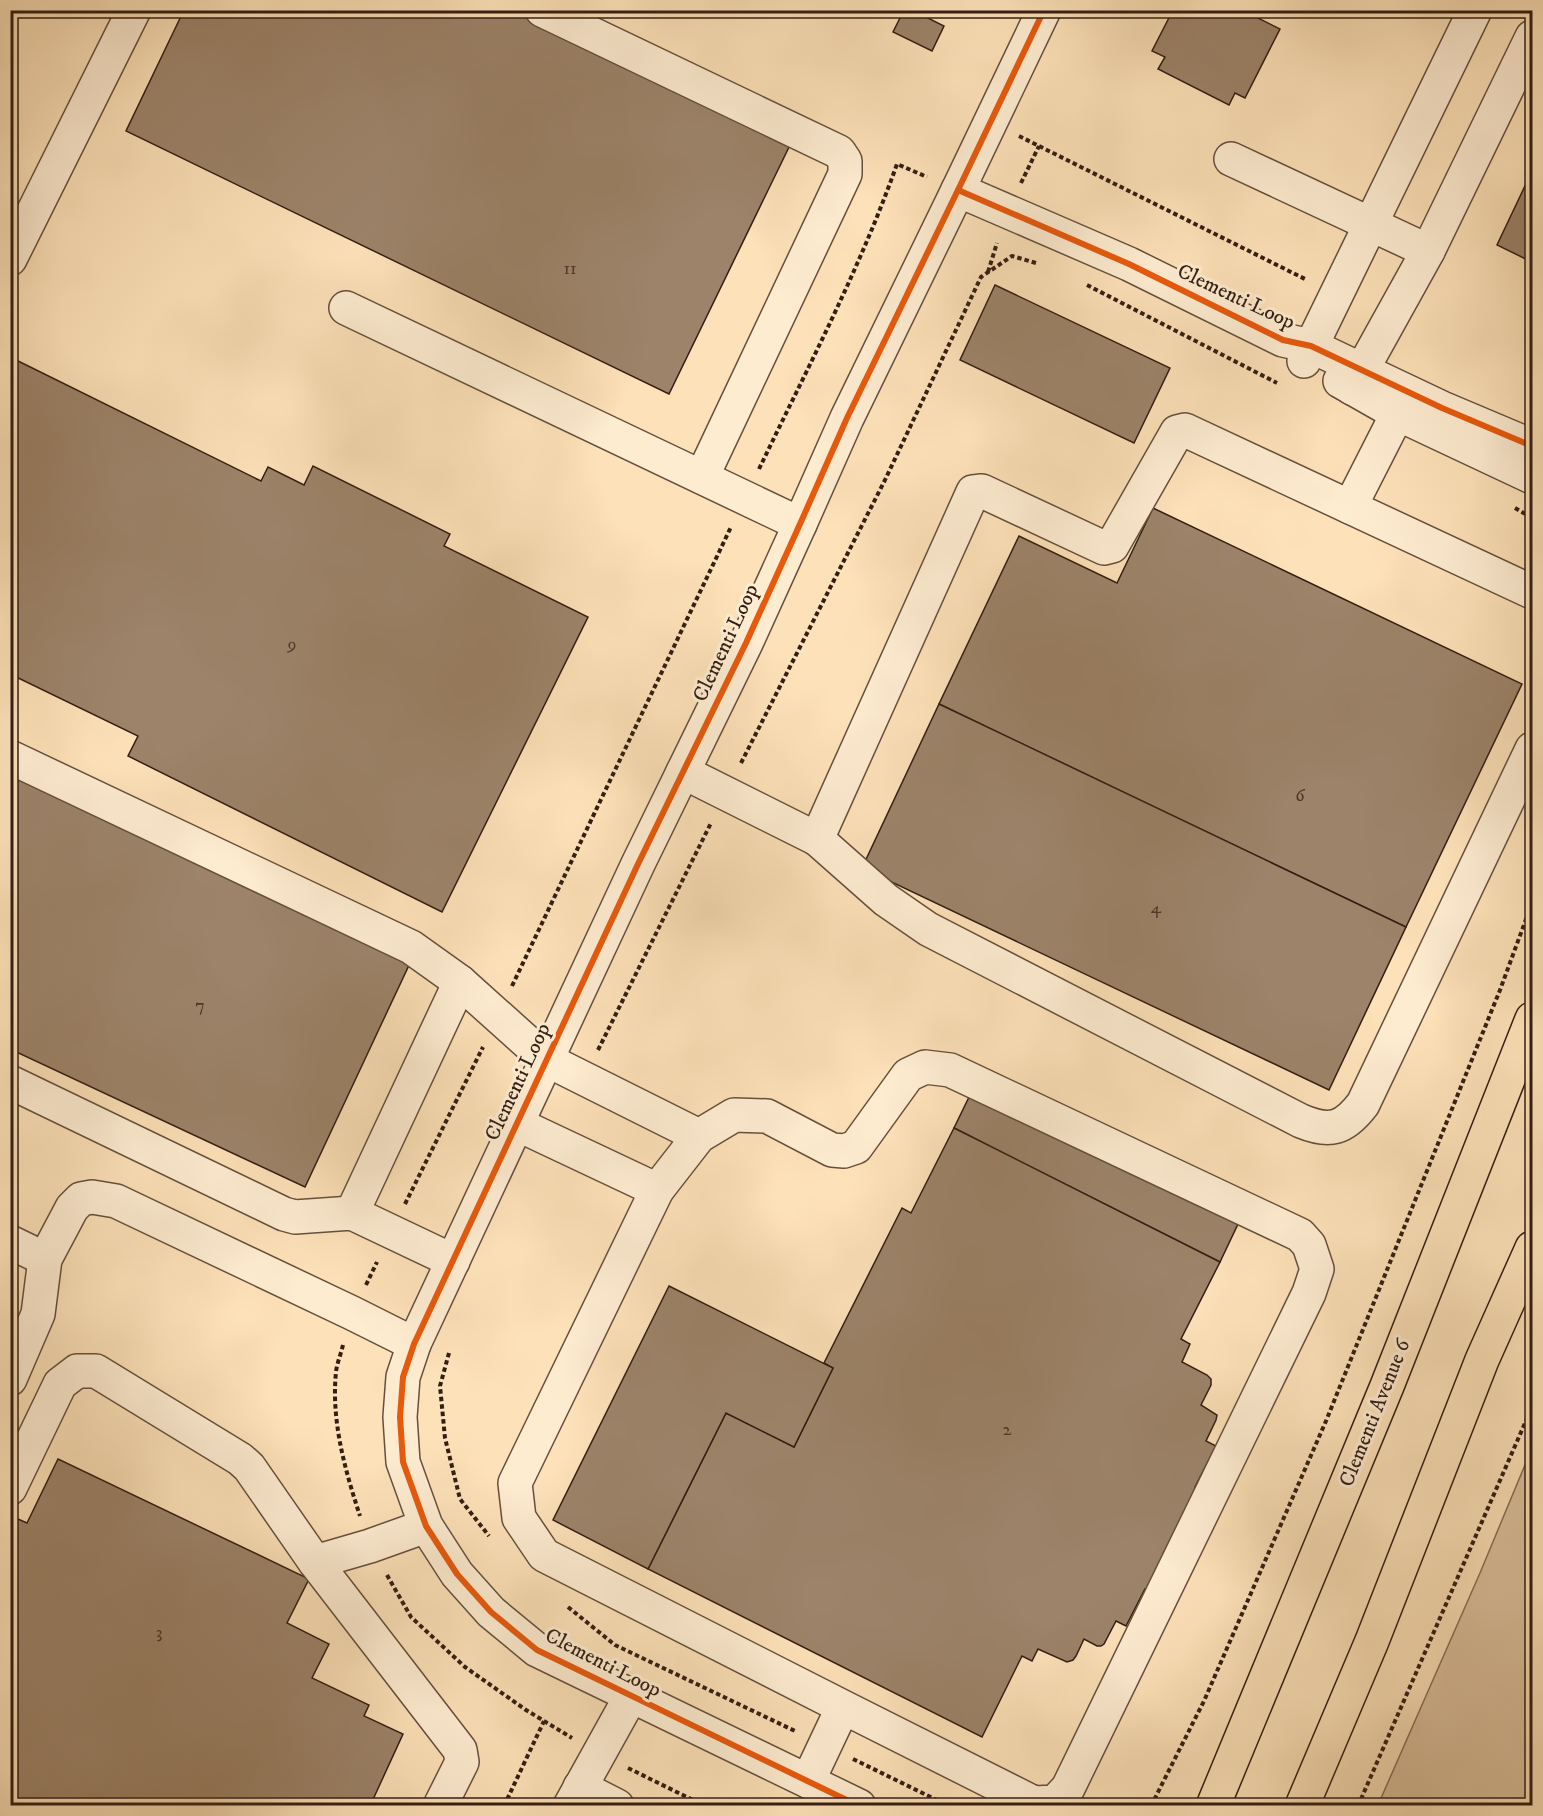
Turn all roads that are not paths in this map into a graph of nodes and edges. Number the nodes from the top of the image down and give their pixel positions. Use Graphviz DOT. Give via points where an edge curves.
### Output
graph roads {
  1 [pos="134,10"];
  2 [pos="542,10"];
  3 [pos="1044,10"];
  4 [pos="1476,10"];
  5 [pos="1533,37"];
  6 [pos="1231,159"];
  7 [pos="958,190"];
  8 [pos="1371,225"];
  9 [pos="1428,251"];
  10 [pos="10,259"];
  11 [pos="346,308"];
  12 [pos="1299,349"];
  13 [pos="1358,379"];
  14 [pos="1403,403"];
  15 [pos="1533,446"];
  16 [pos="702,477"];
  17 [pos="1533,477"];
  18 [pos="1350,507"];
  19 [pos="800,524"];
  20 [pos="1533,592"];
  21 [pos="1533,749"];
  22 [pos="10,757"];
  23 [pos="683,772"];
  24 [pos="817,839"];
  25 [pos="460,982"];
  26 [pos="1533,1018"];
  27 [pos="547,1060"];
  28 [pos="10,1082"];
  29 [pos="517,1124"];
  30 [pos="699,1136"];
  31 [pos="657,1190"];
  32 [pos="352,1213"];
  33 [pos="10,1242"];
  34 [pos="1533,1248"];
  35 [pos="45,1258"];
  36 [pos="453,1261"];
  37 [pos="414,1344"];
  38 [pos="10,1379"];
  39 [pos="10,1488"];
  40 [pos="426,1526"];
  41 [pos="315,1562"];
  42 [pos="631,1696"];
  43 [pos="843,1707"];
  44 [pos="808,1780"];
  45 [pos="575,1796"];
  46 [pos="440,1806"];
  47 [pos="617,1806"];
  48 [pos="859,1806"];
  49 [pos="1213,1806"];
  50 [pos="1302,1806"];
  1 -- 10 [label="street"];
  2 -- 16 [label="street" via="839,152 845,161 845,174"];
  3 -- 7 [label="street, Clementi Loop"];
  4 -- 8 [label="street, Clementi Loop"];
  5 -- 9 [label="street"];
  6 -- 8 [label="street"];
  7 -- 12 [label="street, Clementi Loop" via="1129,264"];
  7 -- 19 [label="street, Clementi Loop"];
  8 -- 9 [label="street"];
  8 -- 12 [label="street, Clementi Loop" via="1336,295"];
  9 -- 13 [label="street"];
  11 -- 16 [label="street"];
  12 -- 13 [label="street, Clementi Loop"];
  13 -- 14 [label="street, Clementi Loop"];
  14 -- 15 [label="street, Clementi Loop" via="1442,408"];
  14 -- 17 [label="street, Clementi Loop"];
  14 -- 18 [label="street"];
  16 -- 19 [label="street"];
  18 -- 20 [label="street"];
  18 -- 24 [label="street" via="1185,430 1177,432 1112,546 1104,548 982,491 973,492"];
  19 -- 23 [label="street, Clementi Loop"];
  21 -- 24 [label="street" via="1363,1104 1347,1122 1336,1126 1300,1121 936,934 886,900"];
  22 -- 25 [label="street" via="411,947"];
  23 -- 24 [label="street"];
  23 -- 27 [label="street, Clementi Loop"];
  25 -- 27 [label="street"];
  25 -- 32 [label="street"];
  26 -- 49 [label="main road, Clementi Avenue 6" via="1378,1408"];
  27 -- 29 [label="street, Clementi Loop"];
  27 -- 30 [label="street"];
  28 -- 32 [label="street" via="284,1214 295,1217"];
  29 -- 31 [label="street"];
  29 -- 36 [label="street, Clementi Loop"];
  30 -- 31 [label="street"];
  30 -- 43 [label="street" via="734,1115 767,1116 832,1150 844,1151 856,1147 908,1075 925,1067 950,1070 1299,1235 1309,1245 1317,1269 1309,1293 1068,1788 1055,1802 1034,1803"];
  31 -- 43 [label="street" via="515,1483 519,1518 544,1555"];
  32 -- 36 [label="street"];
  33 -- 35 [label="street"];
  34 -- 50 [label="main road" via="1482,1360 1372,1641"];
  35 -- 37 [label="street" via="72,1208 81,1200 92,1197 116,1201"];
  35 -- 38 [label="street" via="38,1314"];
  36 -- 37 [label="street, Clementi Loop"];
  37 -- 40 [label="street, Clementi Loop" via="403,1377 400,1417 403,1462"];
  39 -- 41 [label="street" via="60,1384 77,1371 96,1371 240,1459"];
  40 -- 41 [label="street"];
  40 -- 42 [label="street, Clementi Loop" via="458,1574 491,1612 537,1650"];
  41 -- 46 [label="street" via="460,1750 462,1762"];
  42 -- 44 [label="street, Clementi Loop"];
  42 -- 45 [label="street"];
  43 -- 44 [label="street"];
  44 -- 48 [label="street, Clementi Loop"];
  45 -- 47 [label="street"];
}
